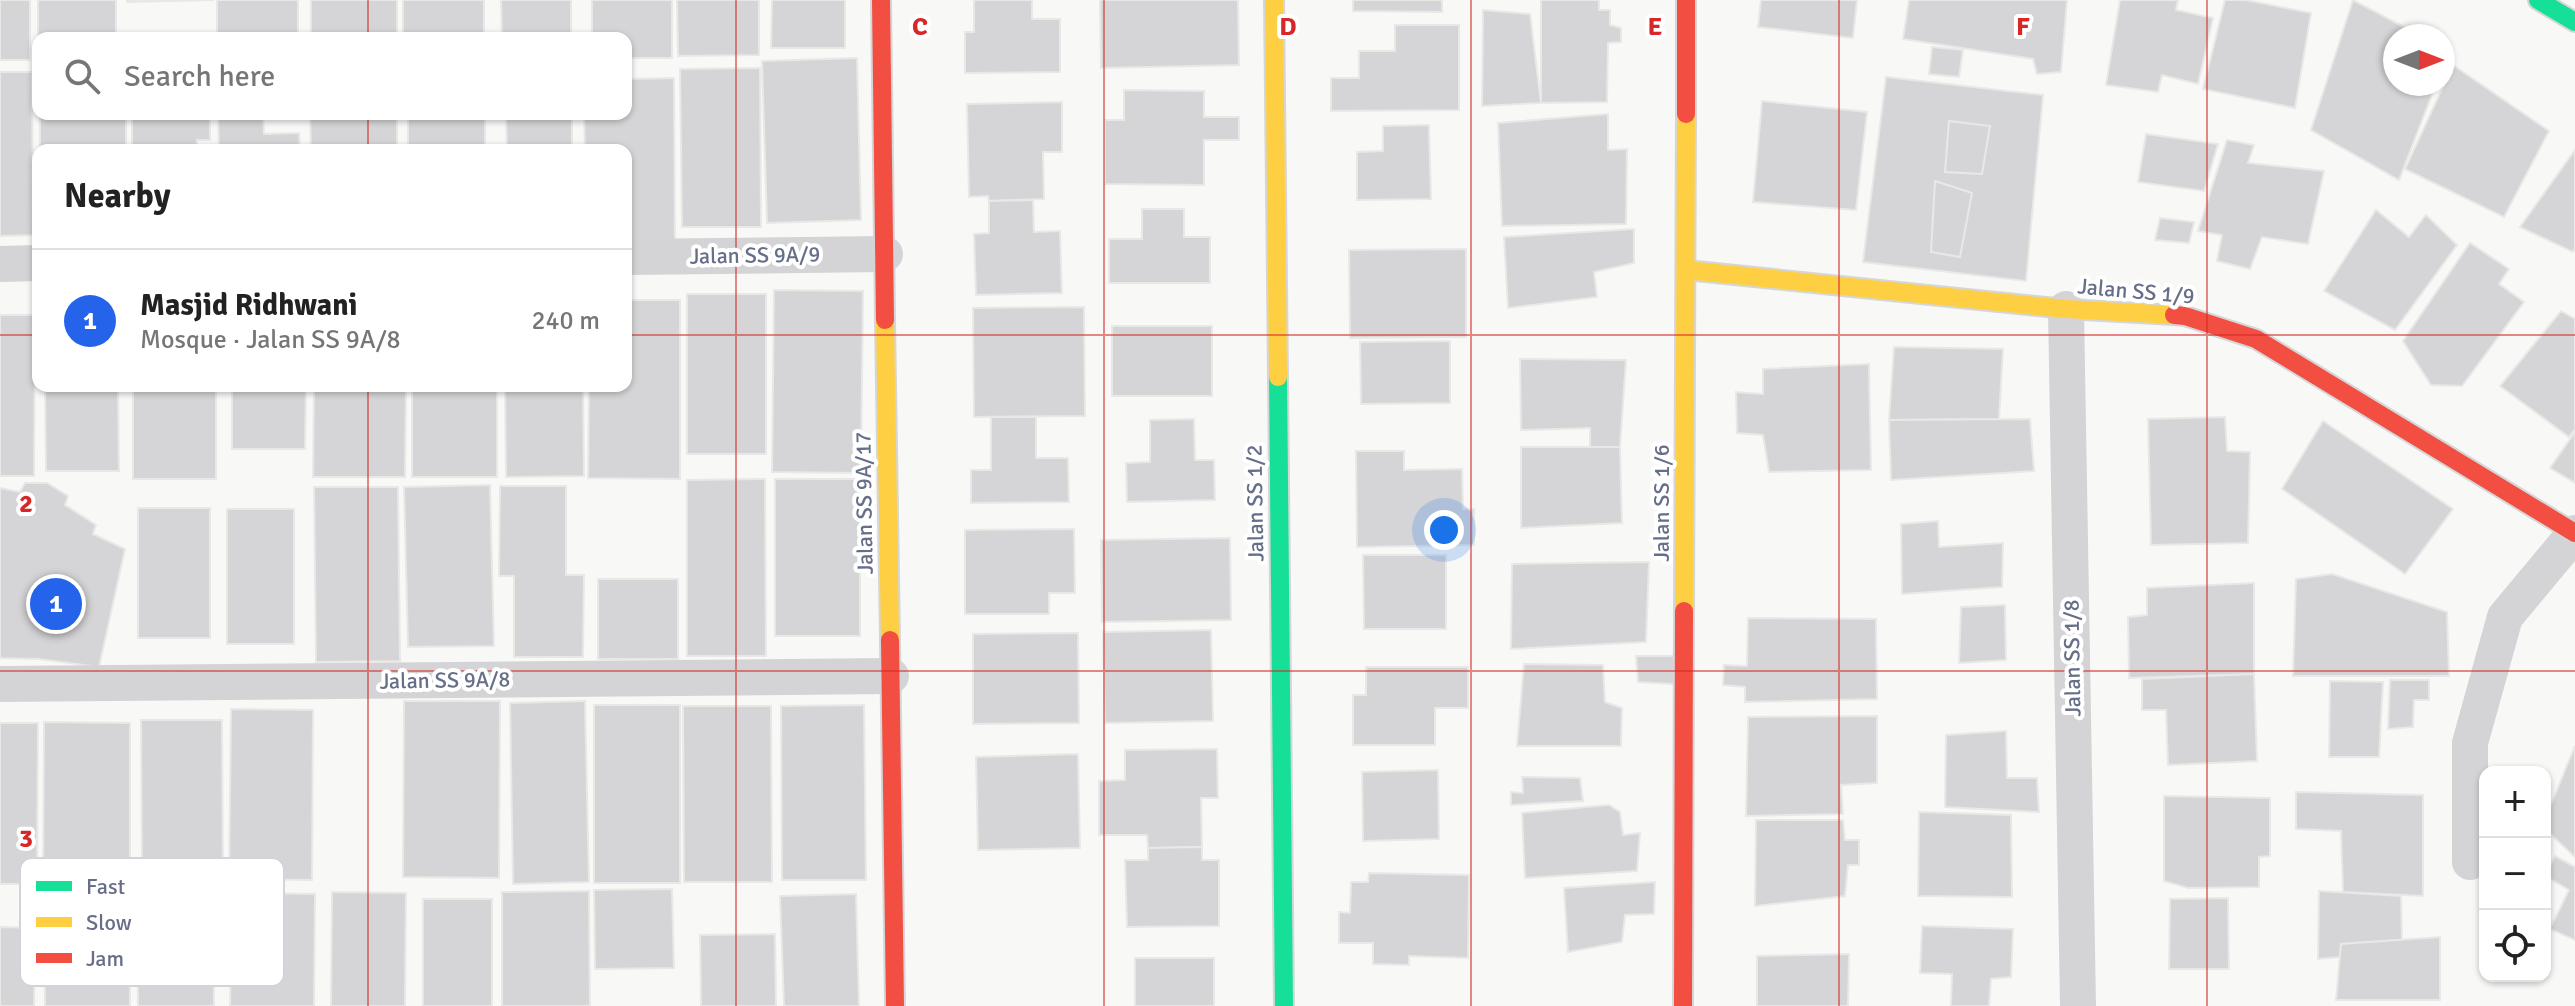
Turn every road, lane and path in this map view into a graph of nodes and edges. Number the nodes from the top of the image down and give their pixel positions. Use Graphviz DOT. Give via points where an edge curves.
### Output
graph roads {
  1 [pos="881,0"];
  2 [pos="1274,0"];
  3 [pos="1686,0"];
  4 [pos="2538,0"];
  5 [pos="2575,22"];
  6 [pos="885,254"];
  7 [pos="632,257"];
  8 [pos="32,263"];
  9 [pos="0,264"];
  10 [pos="1686,270"];
  11 [pos="2066,309"];
  12 [pos="2575,533"];
  13 [pos="891,676"];
  14 [pos="0,684"];
  15 [pos="2470,862"];
  16 [pos="895,1006"];
  17 [pos="1284,1006"];
  18 [pos="1683,1006"];
  19 [pos="2078,1006"];
  1 -- 6 [label="street, Jalan SS 9A/17"];
  2 -- 17 [label="street, Jalan SS 1/2"];
  3 -- 10 [label="street, Jalan SS 1/6"];
  4 -- 5 [label="street"];
  6 -- 7 [label="street, Jalan SS 9A/9"];
  6 -- 13 [label="street, Jalan SS 9A/17"];
  8 -- 9 [label="street"];
  10 -- 11 [label="street, Jalan SS 1/9"];
  10 -- 18 [label="street, Jalan SS 1/6"];
  11 -- 12 [label="street, Jalan SS 1/9" via="2185,316 2256,339"];
  11 -- 19 [label="street, Jalan SS 1/8"];
  12 -- 15 [label="street" via="2505,617 2470,743"];
  13 -- 14 [label="street, Jalan SS 9A/8"];
  13 -- 16 [label="street, Jalan SS 9A/17"];
}
